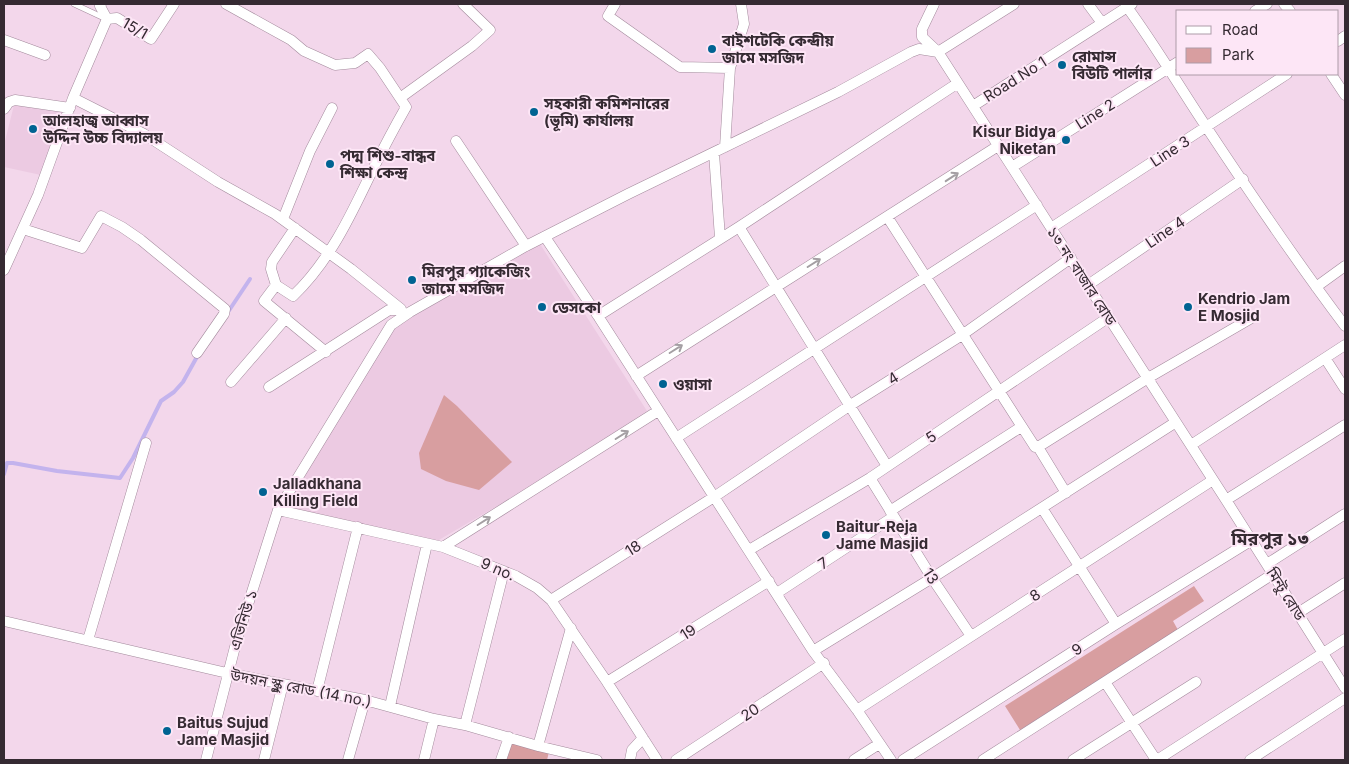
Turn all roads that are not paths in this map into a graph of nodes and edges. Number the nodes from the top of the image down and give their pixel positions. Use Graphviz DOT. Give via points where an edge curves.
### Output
graph roads {
  1 [pos="74,4"];
  2 [pos="101,4"];
  3 [pos="174,4"];
  4 [pos="226,4"];
  5 [pos="463,4"];
  6 [pos="615,4"];
  7 [pos="741,4"];
  8 [pos="934,4"];
  9 [pos="1014,4"];
  10 [pos="1088,4"];
  11 [pos="1130,6"];
  12 [pos="107,20"];
  13 [pos="1102,23"];
  14 [pos="4,40"];
  15 [pos="938,52"];
  16 [pos="45,55"];
  17 [pos="1176,63"];
  18 [pos="730,68"];
  19 [pos="1167,68"];
  20 [pos="1285,75"];
  21 [pos="1332,75"];
  22 [pos="958,83"];
  23 [pos="1345,95"];
  24 [pos="73,98"];
  25 [pos="400,98"];
  26 [pos="973,106"];
  27 [pos="70,108"];
  28 [pos="332,108"];
  29 [pos="4,109"];
  30 [pos="1206,126"];
  31 [pos="456,142"];
  32 [pos="998,146"];
  33 [pos="725,147"];
  34 [pos="714,153"];
  35 [pos="1012,167"];
  36 [pos="1243,179"];
  37 [pos="1037,205"];
  38 [pos="888,218"];
  39 [pos="283,219"];
  40 [pos="739,227"];
  41 [pos="295,228"];
  42 [pos="1051,228"];
  43 [pos="23,229"];
  44 [pos="545,238"];
  45 [pos="720,238"];
  46 [pos="526,246"];
  47 [pos="328,253"];
  48 [pos="1071,258"];
  49 [pos="1345,266"];
  50 [pos="4,270"];
  51 [pos="924,276"];
  52 [pos="276,285"];
  53 [pos="1088,285"];
  54 [pos="776,287"];
  55 [pos="1316,287"];
  56 [pos="405,310"];
  57 [pos="598,316"];
  58 [pos="1255,316"];
  59 [pos="1109,317"];
  60 [pos="286,318"];
  61 [pos="1345,326"];
  62 [pos="962,335"];
  63 [pos="1345,345"];
  64 [pos="814,348"];
  65 [pos="326,352"];
  66 [pos="197,353"];
  67 [pos="1325,358"];
  68 [pos="636,376"];
  69 [pos="1148,378"];
  70 [pos="231,382"];
  71 [pos="269,387"];
  72 [pos="1345,388"];
  73 [pos="999,392"];
  74 [pos="849,406"];
  75 [pos="658,412"];
  76 [pos="1176,422"];
  77 [pos="1345,425"];
  78 [pos="1022,427"];
  79 [pos="676,438"];
  80 [pos="146,443"];
  81 [pos="1191,445"];
  82 [pos="1038,448"];
  83 [pos="887,466"];
  84 [pos="870,478"];
  85 [pos="1213,480"];
  86 [pos="1066,493"];
  87 [pos="714,497"];
  88 [pos="1226,500"];
  89 [pos="1042,508"];
  90 [pos="278,510"];
  91 [pos="892,514"];
  92 [pos="1345,514"];
  93 [pos="358,527"];
  94 [pos="1252,540"];
  95 [pos="427,544"];
  96 [pos="443,547"];
  97 [pos="749,550"];
  98 [pos="1267,564"];
  99 [pos="1080,566"];
  100 [pos="504,572"];
  101 [pos="1273,574"];
  102 [pos="932,578"];
  103 [pos="769,581"];
  104 [pos="1345,583"];
  105 [pos="777,593"];
  106 [pos="551,600"];
  107 [pos="1298,613"];
  108 [pos="4,620"];
  109 [pos="1116,624"];
  110 [pos="570,628"];
  111 [pos="971,636"];
  112 [pos="1345,638"];
  113 [pos="88,640"];
  114 [pos="813,651"];
  115 [pos="1323,653"];
  116 [pos="824,663"];
  117 [pos="227,673"];
  118 [pos="607,682"];
  119 [pos="1105,682"];
  120 [pos="1196,682"];
  121 [pos="283,684"];
  122 [pos="1345,688"];
  123 [pos="317,691"];
  124 [pos="1345,698"];
  125 [pos="365,700"];
  126 [pos="390,706"];
  127 [pos="857,710"];
  128 [pos="434,719"];
  129 [pos="1132,722"];
  130 [pos="465,725"];
  131 [pos="509,738"];
  132 [pos="643,738"];
  133 [pos="879,744"];
  134 [pos="538,746"];
  135 [pos="553,755"];
  136 [pos="206,760"];
  137 [pos="264,760"];
  138 [pos="348,760"];
  139 [pos="424,760"];
  140 [pos="501,760"];
  141 [pos="598,760"];
  142 [pos="630,760"];
  143 [pos="657,760"];
  144 [pos="676,760"];
  145 [pos="854,760"];
  146 [pos="891,760"];
  147 [pos="903,760"];
  148 [pos="982,760"];
  149 [pos="1073,760"];
  150 [pos="1157,760"];
  151 [pos="1250,760"];
  1 -- 12 [label="lane, 15/1"];
  2 -- 12 [label="street, 15/1"];
  3 -- 12 [label="street, 15/1" via="151,39 118,18"];
  4 -- 25 [label="street" via="291,40 304,51 335,65 355,62 368,54"];
  5 -- 25 [label="street" via="490,30"];
  6 -- 18 [label="street" via="608,16 680,67"];
  7 -- 18 [label="street" via="744,24"];
  8 -- 15 [label="street, ১৩ নং বাজার রোড" via="922,28 922,37"];
  9 -- 15 [label="street"];
  10 -- 13 [label="street"];
  11 -- 13 [label="street, Road No 1"];
  11 -- 19 [label="street"];
  12 -- 24 [label="street, 15/1"];
  13 -- 26 [label="street, Road No 1"];
  14 -- 16 [label="street"];
  15 -- 22 [label="street, ১৩ নং বাজার রোড"];
  15 -- 33 [label="street" via="919,49 910,52 838,92"];
  17 -- 19 [label="street, Line 2"];
  18 -- 33 [label="street"];
  19 -- 30 [label="street"];
  19 -- 35 [label="street, Line 2"];
  20 -- 30 [label="street, Line 3"];
  21 -- 23 [label="street"];
  22 -- 26 [label="street, ১৩ নং বাজার রোড"];
  22 -- 40 [label="street"];
  24 -- 27 [label="street, 15/1"];
  24 -- 39 [label="street" via="144,134"];
  25 -- 47 [label="street" via="406,106"];
  26 -- 32 [label="street, ১৩ নং বাজার রোড"];
  27 -- 29 [label="street" via="15,100"];
  27 -- 43 [label="street, 15/1"];
  28 -- 39 [label="street" via="310,151"];
  30 -- 36 [label="street"];
  30 -- 42 [label="street, Line 3"];
  31 -- 46 [label="street"];
  32 -- 35 [label="street, ১৩ নং বাজার রোড"];
  38 -- 32 [label="street, one-way"];
  33 -- 34 [label="street"];
  34 -- 44 [label="street"];
  34 -- 45 [label="street"];
  35 -- 37 [label="street, ১৩ নং বাজার রোড"];
  36 -- 53 [label="street, Line 4"];
  36 -- 55 [label="street"];
  37 -- 42 [label="street, ১৩ নং বাজার রোড"];
  37 -- 51 [label="street"];
  38 -- 51 [label="street"];
  54 -- 38 [label="street, one-way"];
  39 -- 41 [label="street"];
  40 -- 45 [label="street"];
  40 -- 54 [label="street"];
  41 -- 47 [label="street"];
  41 -- 52 [label="street" via="272,262 270,269"];
  42 -- 48 [label="street, ১৩ নং বাজার রোড"];
  43 -- 50 [label="street, 15/1"];
  43 -- 66 [label="street" via="82,248 101,216 141,240 225,309"];
  44 -- 46 [label="street"];
  44 -- 57 [label="street"];
  45 -- 57 [label="street"];
  46 -- 56 [label="street"];
  47 -- 52 [label="street" via="306,284 293,296"];
  47 -- 56 [label="street"];
  48 -- 53 [label="street, ১৩ নং বাজার রোড"];
  48 -- 62 [label="street, 4"];
  49 -- 55 [label="street"];
  51 -- 62 [label="street"];
  51 -- 64 [label="street"];
  52 -- 60 [label="street" via="264,301"];
  53 -- 59 [label="street, ১৩ নং বাজার রোড"];
  54 -- 64 [label="street"];
  68 -- 54 [label="street, one-way"];
  55 -- 61 [label="street"];
  56 -- 65 [label="street" via="389,310"];
  56 -- 90 [label="street, এভিনিউ ১" via="391,325"];
  57 -- 68 [label="street"];
  58 -- 69 [label="street"];
  59 -- 69 [label="street, ১৩ নং বাজার রোড"];
  59 -- 73 [label="street, 5"];
  60 -- 65 [label="street"];
  60 -- 70 [label="street"];
  62 -- 73 [label="street"];
  62 -- 74 [label="street, 4"];
  63 -- 67 [label="street"];
  64 -- 74 [label="street"];
  64 -- 79 [label="street"];
  65 -- 71 [label="street"];
  67 -- 72 [label="street"];
  67 -- 81 [label="street"];
  68 -- 75 [label="street"];
  69 -- 76 [label="street, ১৩ নং বাজার রোড"];
  69 -- 82 [label="street"];
  73 -- 78 [label="street"];
  73 -- 83 [label="street, 5"];
  74 -- 83 [label="street"];
  74 -- 87 [label="street, 4"];
  75 -- 79 [label="street"];
  96 -- 75 [label="street, one-way"];
  76 -- 81 [label="street, ১৩ নং বাজার রোড"];
  76 -- 86 [label="street"];
  77 -- 88 [label="street"];
  78 -- 82 [label="street"];
  78 -- 91 [label="street, 7"];
  79 -- 87 [label="street"];
  80 -- 113 [label="street"];
  81 -- 85 [label="street, ১৩ নং বাজার রোড"];
  82 -- 86 [label="street"];
  83 -- 84 [label="street, 5"];
  84 -- 91 [label="street, 13"];
  84 -- 97 [label="street, 5"];
  85 -- 88 [label="street, ১৩ নং বাজার রোড"];
  85 -- 99 [label="street, 8"];
  86 -- 89 [label="street"];
  87 -- 97 [label="street"];
  87 -- 106 [label="street, 18"];
  88 -- 94 [label="street, মিন্টু রোড"];
  89 -- 99 [label="street"];
  89 -- 102 [label="street"];
  90 -- 93 [label="street, 9 no."];
  90 -- 117 [label="street, এভিনিউ ১"];
  91 -- 102 [label="street, 13"];
  91 -- 105 [label="street, 7"];
  92 -- 98 [label="street"];
  93 -- 95 [label="street, 9 no."];
  93 -- 123 [label="street"];
  94 -- 98 [label="street, মিন্টু রোড"];
  94 -- 109 [label="street, 9"];
  95 -- 96 [label="street, 9 no."];
  95 -- 126 [label="street"];
  96 -- 100 [label="street, 9 no."];
  97 -- 103 [label="street"];
  98 -- 101 [label="street, মিন্টু রোড"];
  99 -- 109 [label="street"];
  99 -- 111 [label="street, 8"];
  100 -- 106 [label="street, 9 no." via="537,588"];
  100 -- 130 [label="street"];
  101 -- 107 [label="street, মিন্টু রোড"];
  101 -- 119 [label="street"];
  102 -- 111 [label="street, 13"];
  102 -- 114 [label="street"];
  103 -- 105 [label="street"];
  103 -- 118 [label="street, 19"];
  104 -- 107 [label="street"];
  105 -- 114 [label="street"];
  106 -- 110 [label="street, 9 no."];
  107 -- 115 [label="street, মিন্টু রোড"];
  108 -- 113 [label="street, উদয়ন স্কুল রোড (14 no.)"];
  109 -- 147 [label="street, 9"];
  110 -- 118 [label="street, 9 no."];
  110 -- 134 [label="street"];
  111 -- 127 [label="street, 8"];
  112 -- 115 [label="street"];
  113 -- 117 [label="street, উদয়ন স্কুল রোড (14 no.)"];
  114 -- 116 [label="street"];
  115 -- 122 [label="street, মিন্টু রোড"];
  115 -- 150 [label="street"];
  116 -- 127 [label="street"];
  116 -- 144 [label="street, 20"];
  117 -- 121 [label="street, উদয়ন স্কুল রোড (14 no.)"];
  117 -- 136 [label="street, এভিনিউ ১"];
  118 -- 132 [label="street, 9 no."];
  119 -- 129 [label="street"];
  119 -- 148 [label="street"];
  120 -- 129 [label="street"];
  121 -- 123 [label="street, উদয়ন স্কুল রোড (14 no.)"];
  121 -- 137 [label="street"];
  123 -- 125 [label="street, উদয়ন স্কুল রোড (14 no.)"];
  124 -- 151 [label="street"];
  125 -- 126 [label="street, উদয়ন স্কুল রোড (14 no.)"];
  125 -- 138 [label="street"];
  126 -- 128 [label="street, উদয়ন স্কুল রোড (14 no.)"];
  127 -- 133 [label="street"];
  128 -- 130 [label="street, উদয়ন স্কুল রোড (14 no.)"];
  128 -- 139 [label="street"];
  129 -- 149 [label="street"];
  129 -- 150 [label="street"];
  130 -- 131 [label="street, উদয়ন স্কুল রোড (14 no.)"];
  131 -- 134 [label="street, উদয়ন স্কুল রোড (14 no.)"];
  131 -- 140 [label="street"];
  132 -- 142 [label="street" via="632,750"];
  132 -- 143 [label="street, 9 no."];
  133 -- 145 [label="street"];
  133 -- 146 [label="street"];
  134 -- 135 [label="street, উদয়ন স্কুল রোড (14 no.)"];
  135 -- 141 [label="street, উদয়ন স্কুল রোড (14 no.)"];
}
